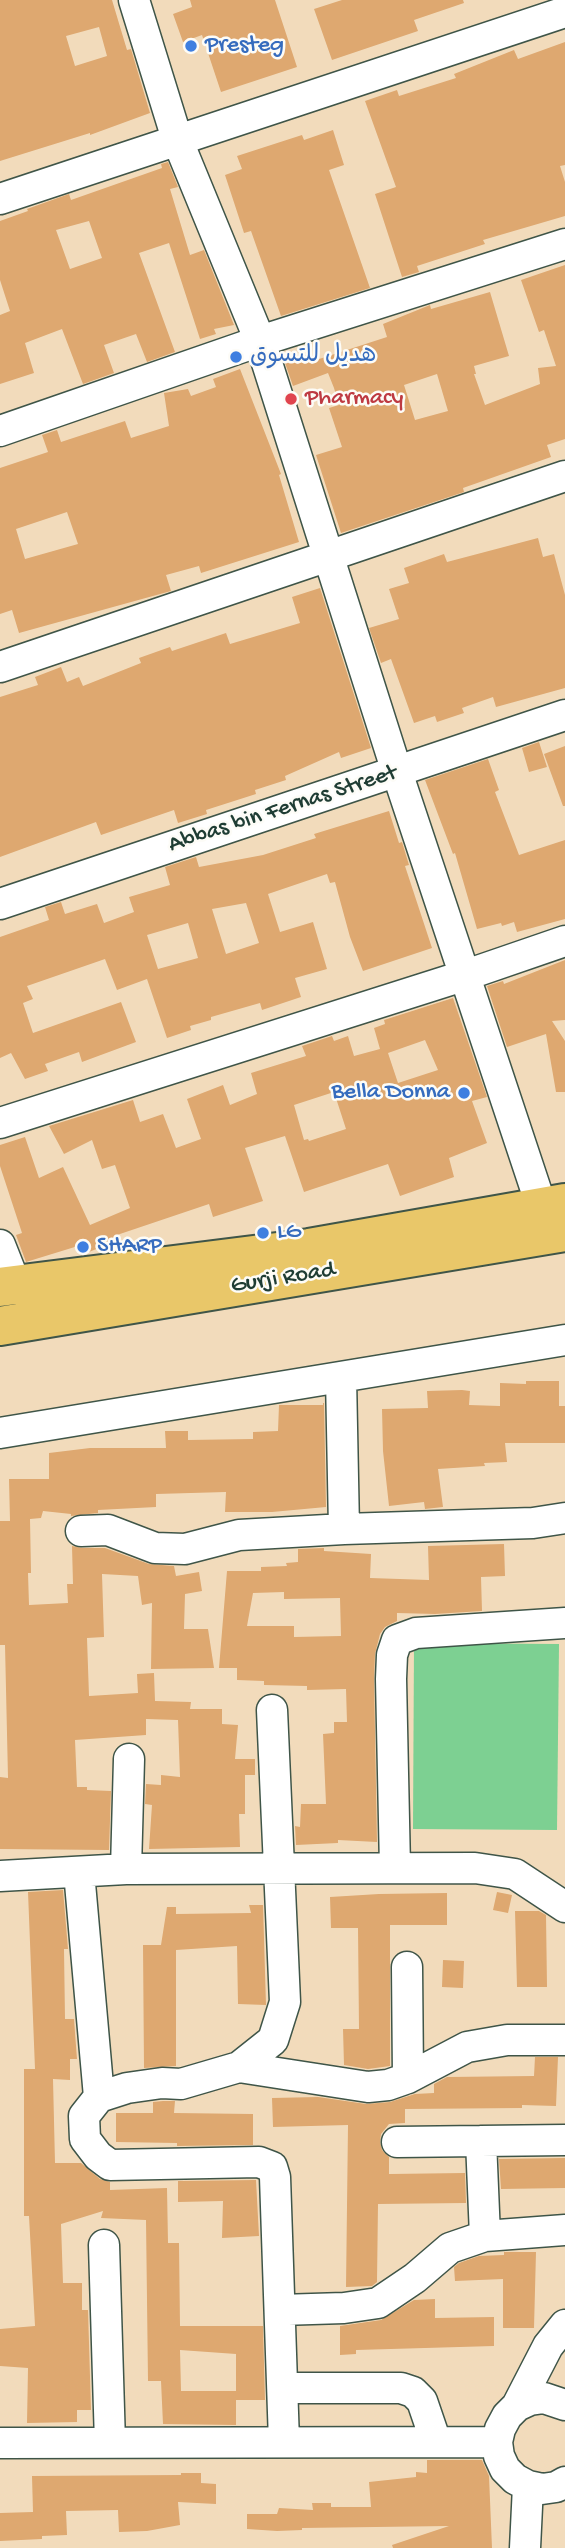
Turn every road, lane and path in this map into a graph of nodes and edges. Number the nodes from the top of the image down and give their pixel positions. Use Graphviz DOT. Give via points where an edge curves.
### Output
graph roads {
  1 [pos="134,0"];
  2 [pos="565,12"];
  3 [pos="177,139"];
  4 [pos="0,199"];
  5 [pos="565,244"];
  6 [pos="260,341"];
  7 [pos="0,430"];
  8 [pos="565,476"];
  9 [pos="330,557"];
  10 [pos="0,667"];
  11 [pos="565,715"];
  12 [pos="397,772"];
  13 [pos="0,904"];
  14 [pos="565,941"];
  15 [pos="466,975"];
  16 [pos="0,1123"];
  17 [pos="555,1219"];
  18 [pos="0,1245"];
  19 [pos="8,1285"];
  20 [pos="0,1326"];
  21 [pos="565,1340"];
  22 [pos="341,1377"];
  23 [pos="0,1433"];
  24 [pos="565,1518"];
  25 [pos="344,1529"];
  26 [pos="81,1531"];
  27 [pos="565,1622"];
  28 [pos="272,1710"];
  29 [pos="129,1759"];
  30 [pos="279,1868"];
  31 [pos="395,1868"];
  32 [pos="126,1869"];
  33 [pos="79,1872"];
  34 [pos="0,1876"];
  35 [pos="565,1906"];
  36 [pos="407,1967"];
  37 [pos="565,2040"];
  38 [pos="239,2067"];
  39 [pos="408,2078"];
  40 [pos="99,2097"];
  41 [pos="565,2140"];
  42 [pos="481,2141"];
  43 [pos="397,2142"];
  44 [pos="565,2231"];
  45 [pos="485,2236"];
  46 [pos="104,2245"];
  47 [pos="280,2310"];
  48 [pos="565,2325"];
  49 [pos="283,2388"];
  50 [pos="565,2405"];
  51 [pos="517,2406"];
  52 [pos="284,2442"];
  53 [pos="436,2442"];
  54 [pos="498,2442"];
  55 [pos="0,2443"];
  56 [pos="110,2443"];
  57 [pos="565,2482"];
  58 [pos="528,2486"];
  59 [pos="525,2548"];
  1 -- 3 [label="street"];
  2 -- 3 [label="street"];
  3 -- 4 [label="street"];
  3 -- 6 [label="street"];
  5 -- 6 [label="street"];
  6 -- 7 [label="street"];
  6 -- 9 [label="street"];
  8 -- 9 [label="street"];
  9 -- 10 [label="street"];
  9 -- 12 [label="street"];
  11 -- 12 [label="street, Abbas bin Fernas Street"];
  12 -- 13 [label="street, Abbas bin Fernas Street"];
  12 -- 15 [label="street"];
  14 -- 15 [label="street"];
  15 -- 16 [label="street"];
  15 -- 17 [label="street"];
  17 -- 19 [label="highway, Gurji Road"];
  17 -- 20 [label="highway, Gurji Road"];
  18 -- 19 [label="street"];
  21 -- 22 [label="street"];
  22 -- 23 [label="street"];
  22 -- 25 [label="street"];
  24 -- 25 [label="street"];
  25 -- 26 [label="street" via="239,1535 185,1549 155,1548 108,1530"];
  27 -- 31 [label="street" via="416,1633 397,1640 391,1679"];
  28 -- 30 [label="street"];
  29 -- 32 [label="street"];
  30 -- 31 [label="street"];
  30 -- 32 [label="street"];
  30 -- 38 [label="street" via="285,2002 273,2040"];
  31 -- 35 [label="street" via="475,1868 515,1874"];
  32 -- 33 [label="street"];
  33 -- 34 [label="street"];
  33 -- 40 [label="street"];
  36 -- 39 [label="street"];
  37 -- 39 [label="street" via="506,2040 467,2047"];
  38 -- 39 [label="street" via="368,2087"];
  38 -- 40 [label="street" via="181,2084 127,2088"];
  40 -- 47 [label="street" via="84,2116 85,2139 110,2165 259,2162 272,2166"];
  41 -- 42 [label="street"];
  42 -- 43 [label="street"];
  42 -- 45 [label="street"];
  44 -- 45 [label="street"];
  45 -- 47 [label="street" via="450,2248 378,2303"];
  46 -- 56 [label="street"];
  47 -- 49 [label="street"];
  48 -- 51 [label="street" via="548,2346"];
  49 -- 52 [label="street"];
  49 -- 53 [label="street" via="401,2388 413,2392 422,2400"];
  50 -- 51 [label="street" via="544,2398"];
  51 -- 54 [label="street" via="506,2416"];
  52 -- 53 [label="street"];
  52 -- 56 [label="street"];
  53 -- 54 [label="street"];
  54 -- 58 [label="street" via="505,2469"];
  55 -- 56 [label="street"];
  57 -- 58 [label="street" via="556,2487"];
  58 -- 59 [label="street"];
}
